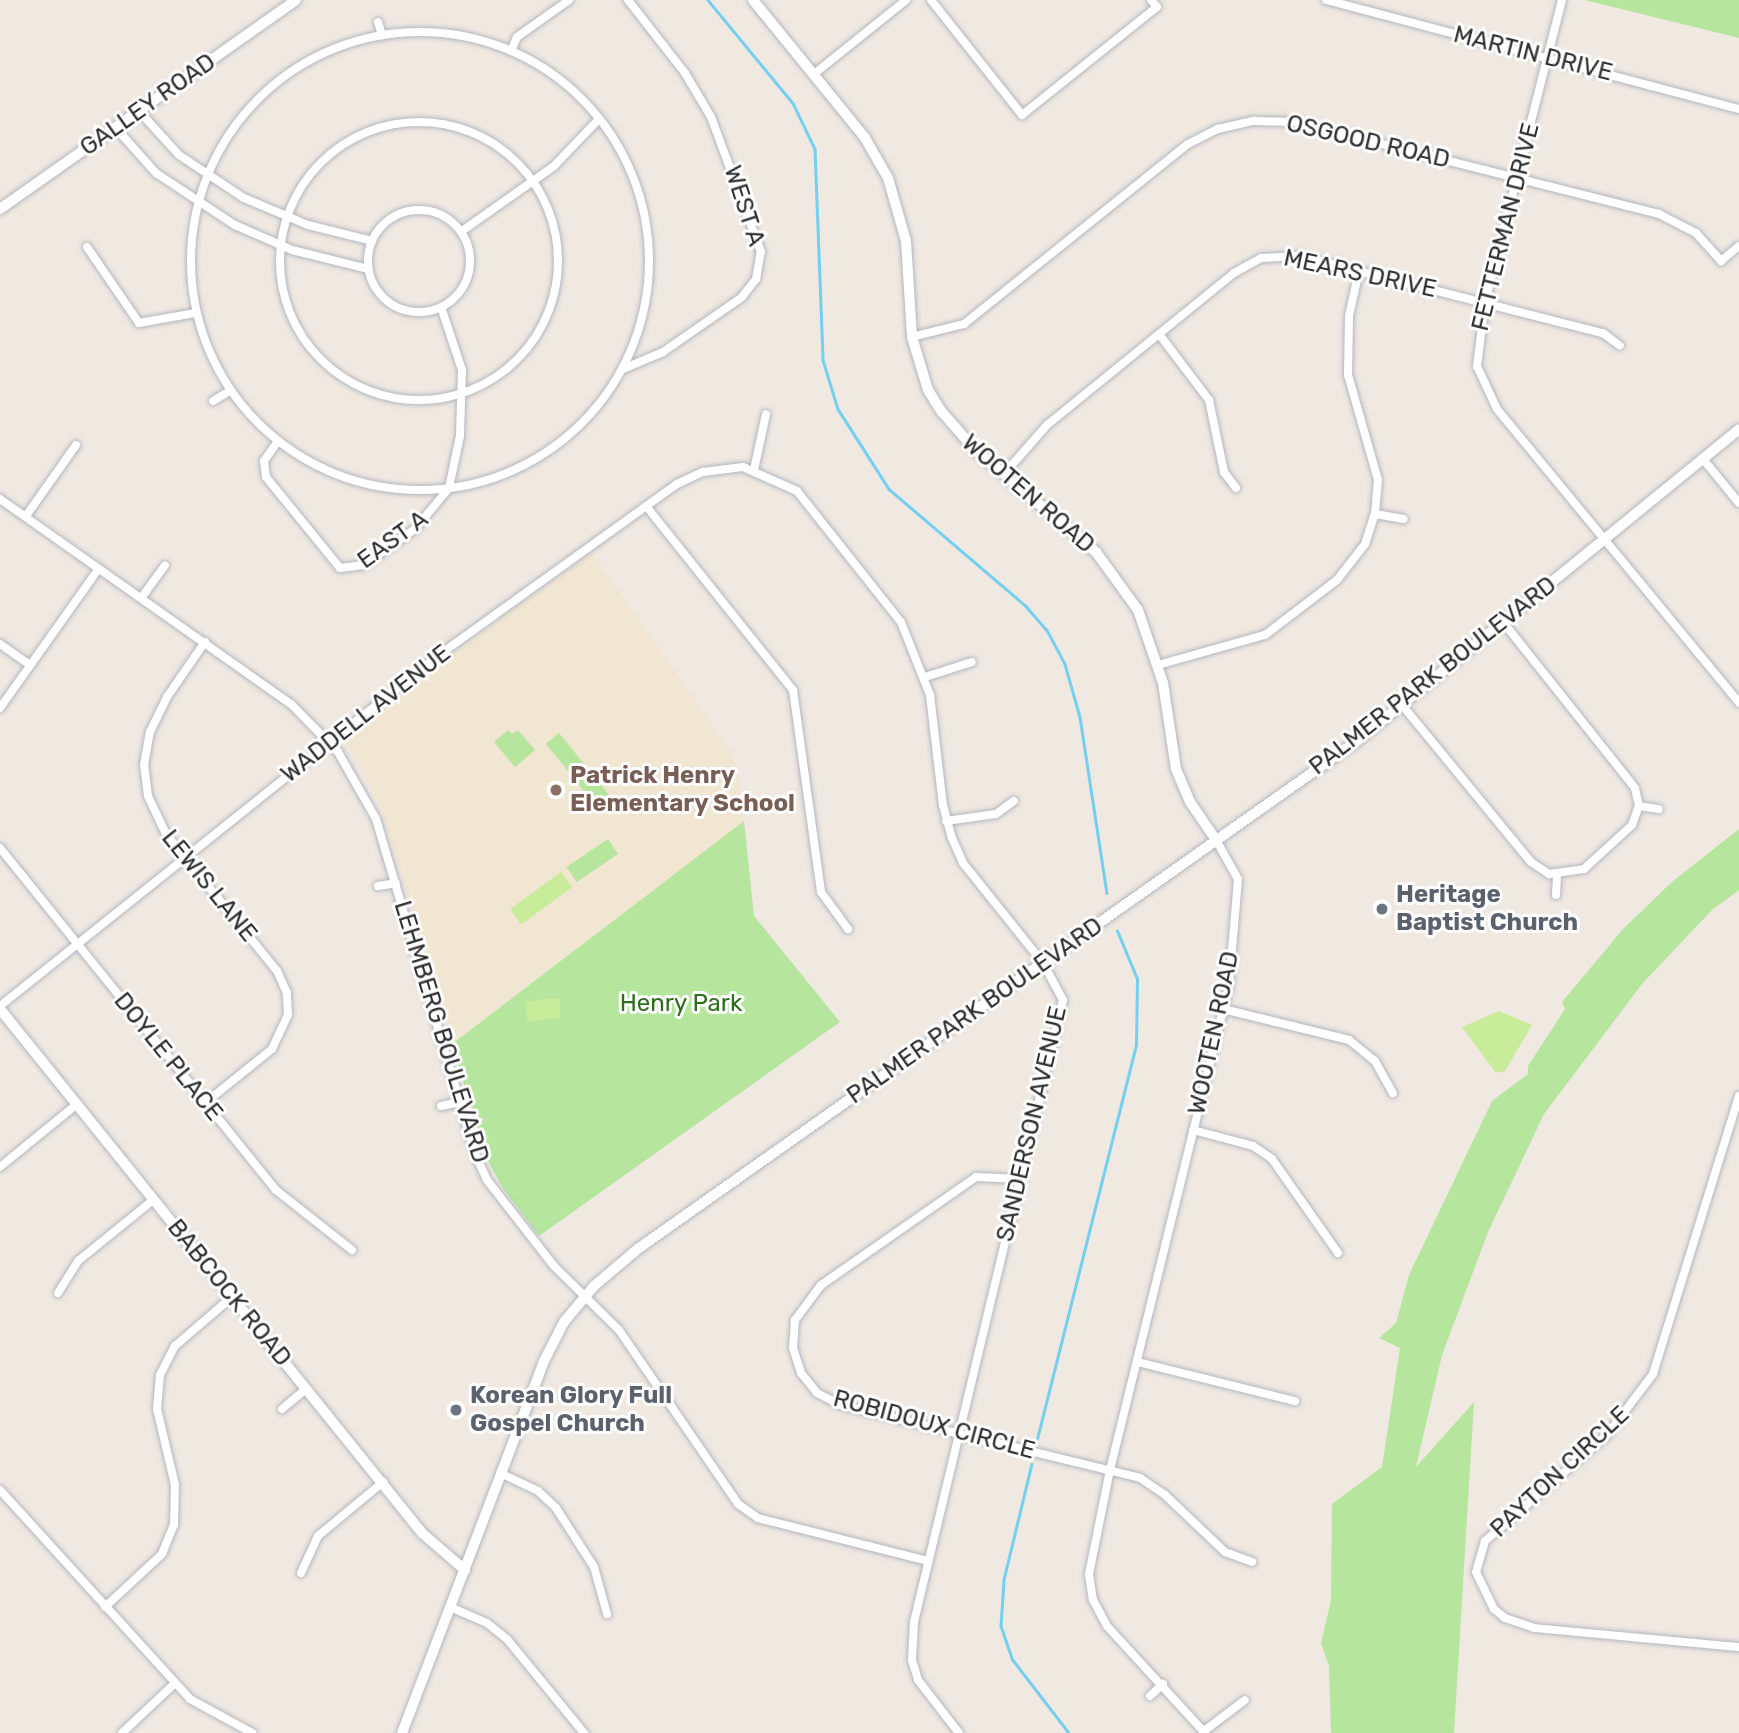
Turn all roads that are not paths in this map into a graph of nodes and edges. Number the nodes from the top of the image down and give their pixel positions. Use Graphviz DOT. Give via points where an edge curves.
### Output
graph roads {
  1 [pos="296,0"];
  2 [pos="569,0"];
  3 [pos="628,0"];
  4 [pos="752,0"];
  5 [pos="906,0"];
  6 [pos="931,0"];
  7 [pos="1151,0"];
  8 [pos="1326,0"];
  9 [pos="1562,0"];
  10 [pos="377,22"];
  11 [pos="382,35"];
  12 [pos="511,51"];
  13 [pos="1548,57"];
  14 [pos="814,74"];
  15 [pos="1739,109"];
  16 [pos="139,111"];
  17 [pos="599,118"];
  18 [pos="115,127"];
  19 [pos="206,175"];
  20 [pos="1516,178"];
  21 [pos="534,181"];
  22 [pos="198,203"];
  23 [pos="0,209"];
  24 [pos="286,218"];
  25 [pos="462,231"];
  26 [pos="372,241"];
  27 [pos="281,246"];
  28 [pos="1739,246"];
  29 [pos="87,247"];
  30 [pos="368,269"];
  31 [pos="1359,271"];
  32 [pos="1485,303"];
  33 [pos="441,307"];
  34 [pos="196,313"];
  35 [pos="1159,334"];
  36 [pos="912,337"];
  37 [pos="1620,346"];
  38 [pos="623,369"];
  39 [pos="230,390"];
  40 [pos="464,393"];
  41 [pos="213,401"];
  42 [pos="766,414"];
  43 [pos="1739,430"];
  44 [pos="278,441"];
  45 [pos="76,445"];
  46 [pos="1703,459"];
  47 [pos="754,470"];
  48 [pos="1004,474"];
  49 [pos="449,488"];
  50 [pos="1236,488"];
  51 [pos="0,499"];
  52 [pos="1739,503"];
  53 [pos="646,506"];
  54 [pos="1375,514"];
  55 [pos="26,516"];
  56 [pos="1404,519"];
  57 [pos="1604,541"];
  58 [pos="165,565"];
  59 [pos="99,568"];
  60 [pos="142,597"];
  61 [pos="1503,622"];
  62 [pos="205,642"];
  63 [pos="0,644"];
  64 [pos="972,662"];
  65 [pos="1158,664"];
  66 [pos="30,666"];
  67 [pos="925,677"];
  68 [pos="1739,704"];
  69 [pos="1402,705"];
  70 [pos="0,708"];
  71 [pos="330,742"];
  72 [pos="1014,801"];
  73 [pos="1639,806"];
  74 [pos="1658,809"];
  75 [pos="946,821"];
  76 [pos="1216,840"];
  77 [pos="0,848"];
  78 [pos="186,858"];
  79 [pos="1557,875"];
  80 [pos="396,883"];
  81 [pos="378,886"];
  82 [pos="1556,895"];
  83 [pos="848,929"];
  84 [pos="78,945"];
  85 [pos="1043,964"];
  86 [pos="0,1007"];
  87 [pos="1223,1009"];
  88 [pos="1393,1093"];
  89 [pos="1739,1096"];
  90 [pos="460,1102"];
  91 [pos="205,1103"];
  92 [pos="77,1104"];
  93 [pos="441,1106"];
  94 [pos="1193,1130"];
  95 [pos="0,1167"];
  96 [pos="1021,1179"];
  97 [pos="153,1200"];
  98 [pos="352,1251"];
  99 [pos="1338,1253"];
  100 [pos="58,1293"];
  101 [pos="584,1296"];
  102 [pos="232,1297"];
  103 [pos="1138,1363"];
  104 [pos="306,1389"];
  105 [pos="1295,1401"];
  106 [pos="282,1409"];
  107 [pos="959,1433"];
  108 [pos="1110,1470"];
  109 [pos="500,1473"];
  110 [pos="383,1482"];
  111 [pos="0,1490"];
  112 [pos="928,1561"];
  113 [pos="1252,1562"];
  114 [pos="465,1570"];
  115 [pos="301,1573"];
  116 [pos="450,1607"];
  117 [pos="105,1608"];
  118 [pos="607,1614"];
  119 [pos="1739,1647"];
  120 [pos="174,1684"];
  121 [pos="1163,1684"];
  122 [pos="1150,1696"];
  123 [pos="1245,1700"];
  124 [pos="955,1732"];
  125 [pos="1205,1732"];
  126 [pos="122,1733"];
  127 [pos="252,1733"];
  128 [pos="402,1733"];
  129 [pos="584,1733"];
  1 -- 16 [label="main road, GALLEY ROAD"];
  2 -- 12 [label="street" via="517,37"];
  3 -- 38 [label="street, WEST A" via="685,73 711,117 761,252 756,279 742,297 663,352"];
  4 -- 14 [label="street, WOOTEN ROAD"];
  5 -- 14 [label="street"];
  6 -- 7 [label="street" via="1022,115 1157,7"];
  8 -- 13 [label="street, MARTIN DRIVE"];
  9 -- 13 [label="street, FETTERMAN DRIVE"];
  10 -- 11 [label="street"];
  11 -- 12 [label="street" via="441,33"];
  11 -- 19 [label="street" via="326,52 279,80 238,122"];
  12 -- 17 [label="street" via="556,77"];
  13 -- 15 [label="street, MARTIN DRIVE"];
  13 -- 20 [label="street, FETTERMAN DRIVE"];
  14 -- 36 [label="street, WOOTEN ROAD" via="871,147 897,198 906,242"];
  16 -- 18 [label="main road, GALLEY ROAD"];
  16 -- 19 [label="street" via="163,142"];
  17 -- 21 [label="street"];
  17 -- 38 [label="street" via="634,180 648,244 643,305"];
  18 -- 22 [label="street" via="144,162"];
  18 -- 23 [label="main road, GALLEY ROAD"];
  19 -- 22 [label="street"];
  19 -- 24 [label="street"];
  20 -- 28 [label="street, OSGOOD ROAD" via="1675,219 1696,233 1721,261"];
  20 -- 32 [label="street, FETTERMAN DRIVE"];
  20 -- 36 [label="street, OSGOOD ROAD" via="1295,122 1238,123 1188,144 964,324"];
  21 -- 24 [label="street" via="504,151 478,135 445,124 406,123 366,133 334,152 306,180"];
  21 -- 25 [label="street"];
  21 -- 40 [label="street" via="552,218 558,246 552,301 522,355 491,381"];
  22 -- 27 [label="street"];
  22 -- 34 [label="street" via="190,257"];
  24 -- 26 [label="street"];
  24 -- 27 [label="street"];
  25 -- 26 [label="street" via="434,211 410,210 388,220"];
  25 -- 33 [label="street" via="470,252 467,278 458,294"];
  26 -- 30 [label="street"];
  27 -- 30 [label="street"];
  27 -- 40 [label="street" via="282,285 293,318 307,342 338,373 361,387 401,399"];
  29 -- 34 [label="street" via="139,323"];
  30 -- 33 [label="street" via="381,295 396,307 422,312"];
  31 -- 32 [label="street, MEARS DRIVE"];
  31 -- 35 [label="street, MEARS DRIVE" via="1300,256 1261,258 1234,273"];
  31 -- 54 [label="street" via="1349,316 1348,375 1376,467"];
  32 -- 37 [label="street, MEARS DRIVE" via="1603,333"];
  32 -- 57 [label="street, FETTERMAN DRIVE" via="1477,366 1489,397"];
  33 -- 40 [label="street, EAST A" via="456,347"];
  34 -- 39 [label="street"];
  35 -- 48 [label="street, MEARS DRIVE" via="1047,425"];
  35 -- 50 [label="street" via="1209,400 1224,472"];
  36 -- 48 [label="street, WOOTEN ROAD" via="928,390 942,412 976,451"];
  38 -- 49 [label="street" via="582,422 544,453 501,474"];
  39 -- 41 [label="street"];
  39 -- 44 [label="street"];
  40 -- 49 [label="street, EAST A"];
  42 -- 47 [label="street"];
  43 -- 46 [label="main road, PALMER PARK BOULEVARD"];
  44 -- 49 [label="street" via="330,471 357,480 403,488"];
  44 -- 49 [label="street, EAST A" via="264,461 266,477 334,561 347,570 364,565 415,529"];
  45 -- 55 [label="street"];
  46 -- 52 [label="street"];
  46 -- 57 [label="main road, PALMER PARK BOULEVARD"];
  47 -- 53 [label="street, WADDELL AVENUE" via="730,467 703,472"];
  47 -- 67 [label="street, SANDERSON AVENUE" via="788,485 818,513 892,606"];
  48 -- 65 [label="street, WOOTEN ROAD" via="1071,528 1112,570 1138,610"];
  51 -- 55 [label="street, LEHMBERG BOULEVARD"];
  53 -- 71 [label="street, WADDELL AVENUE" via="501,608"];
  53 -- 83 [label="street" via="793,690 821,892"];
  54 -- 56 [label="street"];
  54 -- 65 [label="street" via="1365,544 1348,568 1276,629"];
  55 -- 59 [label="street, LEHMBERG BOULEVARD"];
  57 -- 61 [label="main road, PALMER PARK BOULEVARD"];
  57 -- 68 [label="street, FETTERMAN DRIVE"];
  58 -- 60 [label="street"];
  59 -- 60 [label="street, LEHMBERG BOULEVARD"];
  59 -- 66 [label="street"];
  60 -- 62 [label="street, LEHMBERG BOULEVARD"];
  61 -- 69 [label="main road, PALMER PARK BOULEVARD"];
  61 -- 73 [label="street" via="1629,779"];
  62 -- 71 [label="street, LEHMBERG BOULEVARD" via="292,705"];
  62 -- 78 [label="street, LEWIS LANE" via="157,714 145,757 153,810"];
  63 -- 66 [label="street"];
  64 -- 67 [label="street"];
  65 -- 76 [label="street, WOOTEN ROAD" via="1176,769 1190,802"];
  66 -- 70 [label="street"];
  67 -- 75 [label="street, SANDERSON AVENUE"];
  69 -- 76 [label="main road, PALMER PARK BOULEVARD"];
  69 -- 79 [label="street" via="1531,862"];
  71 -- 78 [label="street, WADDELL AVENUE"];
  71 -- 80 [label="street, LEHMBERG BOULEVARD" via="365,793"];
  72 -- 75 [label="street" via="996,814"];
  73 -- 74 [label="street"];
  73 -- 79 [label="street" via="1632,825 1607,850 1577,873"];
  75 -- 85 [label="street, SANDERSON AVENUE" via="963,863"];
  76 -- 85 [label="main road, PALMER PARK BOULEVARD"];
  76 -- 87 [label="street, WOOTEN ROAD" via="1236,870 1239,890"];
  77 -- 84 [label="street, DOYLE PLACE"];
  78 -- 84 [label="street, WADDELL AVENUE"];
  78 -- 91 [label="street, LEWIS LANE" via="277,971 288,1004 286,1026 272,1049"];
  79 -- 82 [label="street"];
  80 -- 81 [label="street"];
  80 -- 90 [label="street, LEHMBERG BOULEVARD"];
  84 -- 86 [label="street, WADDELL AVENUE"];
  84 -- 91 [label="street, DOYLE PLACE"];
  85 -- 96 [label="street, SANDERSON AVENUE" via="1060,990 1062,1009"];
  85 -- 101 [label="main road, PALMER PARK BOULEVARD" via="639,1248"];
  86 -- 92 [label="street, BABCOCK ROAD"];
  87 -- 88 [label="street" via="1359,1045 1375,1061"];
  87 -- 94 [label="street, WOOTEN ROAD"];
  89 -- 119 [label="street, PAYTON CIRCLE" via="1653,1374 1607,1435 1485,1541 1476,1572 1494,1609 1534,1628"];
  90 -- 93 [label="street"];
  90 -- 101 [label="street, LEHMBERG BOULEVARD" via="487,1180 535,1244"];
  91 -- 98 [label="street, DOYLE PLACE" via="276,1190"];
  92 -- 95 [label="street"];
  92 -- 97 [label="street, BABCOCK ROAD"];
  94 -- 99 [label="street" via="1253,1146 1272,1158"];
  94 -- 103 [label="street, WOOTEN ROAD"];
  96 -- 107 [label="street, SANDERSON AVENUE"];
  96 -- 107 [label="street, ROBIDOUX CIRCLE" via="988,1175 964,1183 821,1284 795,1320 796,1361 817,1393 841,1405"];
  97 -- 100 [label="street" via="78,1261"];
  97 -- 102 [label="street, BABCOCK ROAD"];
  101 -- 109 [label="main road, PALMER PARK BOULEVARD" via="543,1363"];
  101 -- 112 [label="street, LEHMBERG BOULEVARD" via="627,1340 730,1494 747,1512"];
  102 -- 104 [label="street, BABCOCK ROAD"];
  102 -- 117 [label="street" via="175,1346 160,1375 157,1409 176,1486 174,1525 162,1554"];
  103 -- 105 [label="street"];
  103 -- 108 [label="street, WOOTEN ROAD"];
  104 -- 106 [label="street"];
  104 -- 110 [label="street, BABCOCK ROAD"];
  107 -- 108 [label="street, ROBIDOUX CIRCLE"];
  107 -- 112 [label="street, SANDERSON AVENUE"];
  108 -- 113 [label="street, ROBIDOUX CIRCLE" via="1149,1483 1225,1552"];
  108 -- 121 [label="street, WOOTEN ROAD" via="1090,1556 1093,1600 1107,1626"];
  109 -- 114 [label="main road, PALMER PARK BOULEVARD"];
  109 -- 118 [label="street" via="538,1491 556,1508 594,1567"];
  110 -- 114 [label="street, BABCOCK ROAD" via="436,1548"];
  110 -- 115 [label="street" via="318,1536"];
  111 -- 117 [label="street"];
  112 -- 124 [label="street, SANDERSON AVENUE" via="914,1622 912,1660 923,1689"];
  114 -- 116 [label="main road, PALMER PARK BOULEVARD"];
  116 -- 128 [label="main road, PALMER PARK BOULEVARD"];
  116 -- 129 [label="street" via="487,1623 507,1639"];
  117 -- 120 [label="street"];
  120 -- 126 [label="street"];
  120 -- 127 [label="street" via="201,1709"];
  121 -- 122 [label="street"];
  121 -- 125 [label="street, WOOTEN ROAD"];
  123 -- 125 [label="street, WOOTEN ROAD"];
}
